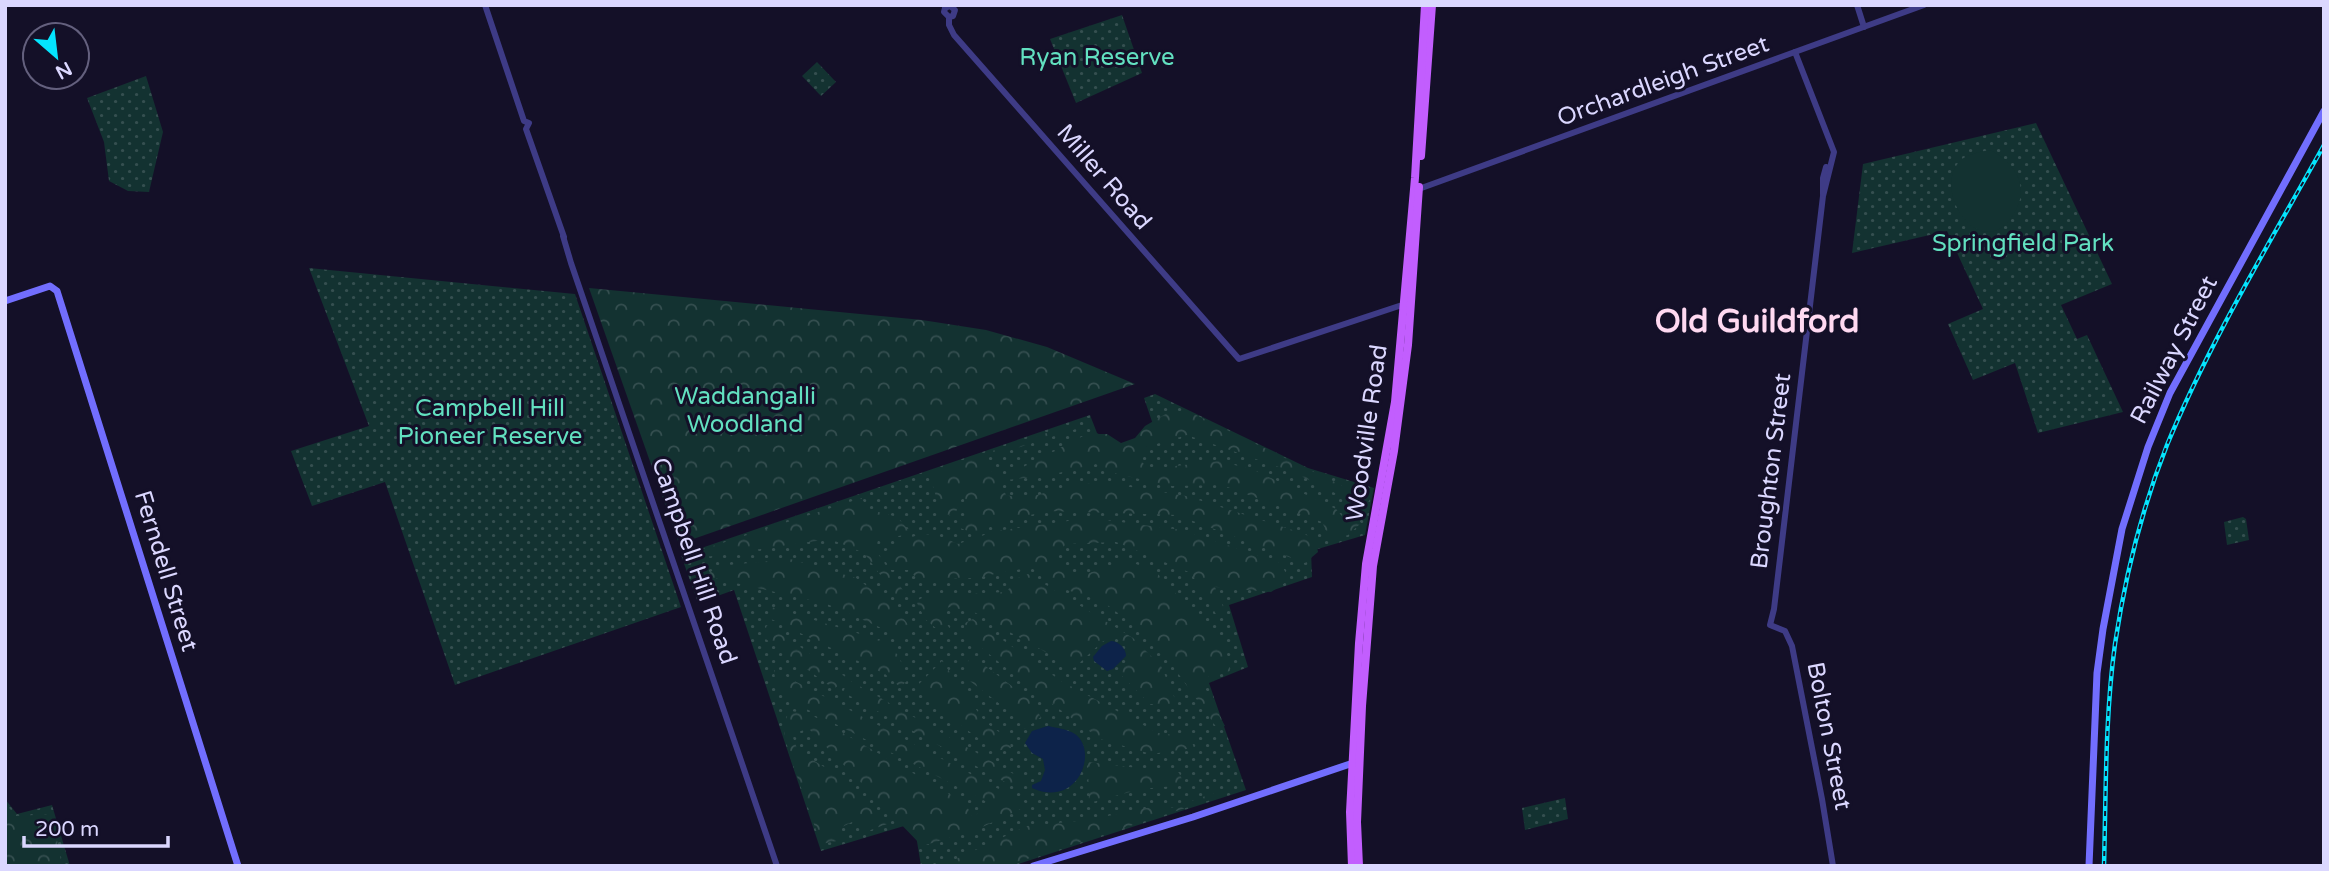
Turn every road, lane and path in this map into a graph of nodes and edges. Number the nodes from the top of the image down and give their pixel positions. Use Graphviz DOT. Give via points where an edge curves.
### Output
graph roads {
  1 [pos="485,5"];
  2 [pos="1425,5"];
  3 [pos="1433,5"];
  4 [pos="1857,5"];
  5 [pos="1924,5"];
  6 [pos="944,6"];
  7 [pos="1864,27"];
  8 [pos="1795,52"];
  9 [pos="2324,111"];
  10 [pos="1416,190"];
  11 [pos="5,301"];
  12 [pos="1404,306"];
  13 [pos="1386,476"];
  14 [pos="1770,625"];
  15 [pos="1356,762"];
  16 [pos="239,866"];
  17 [pos="777,866"];
  18 [pos="1034,866"];
  19 [pos="1352,866"];
  20 [pos="1359,866"];
  21 [pos="1833,866"];
  22 [pos="2089,866"];
  1 -- 17 [label="street, Campbell Hill Road" via="524,121 520,126 526,129 570,248"];
  2 -- 10 [label="main road, Woodville Road"];
  3 -- 10 [label="main road, Woodville Road"];
  4 -- 7 [label="street"];
  5 -- 7 [label="street, Orchardleigh Street"];
  6 -- 12 [label="street, Miller Road" via="955,10 949,17 954,35 1238,359"];
  7 -- 8 [label="street, Orchardleigh Street"];
  8 -- 10 [label="street, Orchardleigh Street"];
  8 -- 14 [label="street, Broughton Street" via="1834,159 1823,196"];
  9 -- 22 [label="main road, Railway Street" via="2170,393 2122,529 2097,673"];
  10 -- 12 [label="main road, Woodville Road"];
  10 -- 13 [label="main road, Woodville Road" via="1408,345"];
  11 -- 16 [label="main road, Ferndell Street" via="55,288"];
  12 -- 13 [label="main road, Woodville Road"];
  13 -- 15 [label="main road, Woodville Road" via="1366,564 1354,707"];
  14 -- 21 [label="street, Bolton Street" via="1785,631 1790,639"];
  15 -- 18 [label="main road"];
  15 -- 19 [label="main road, Woodville Road" via="1350,822"];
  15 -- 20 [label="main road, Woodville Road"];
}
